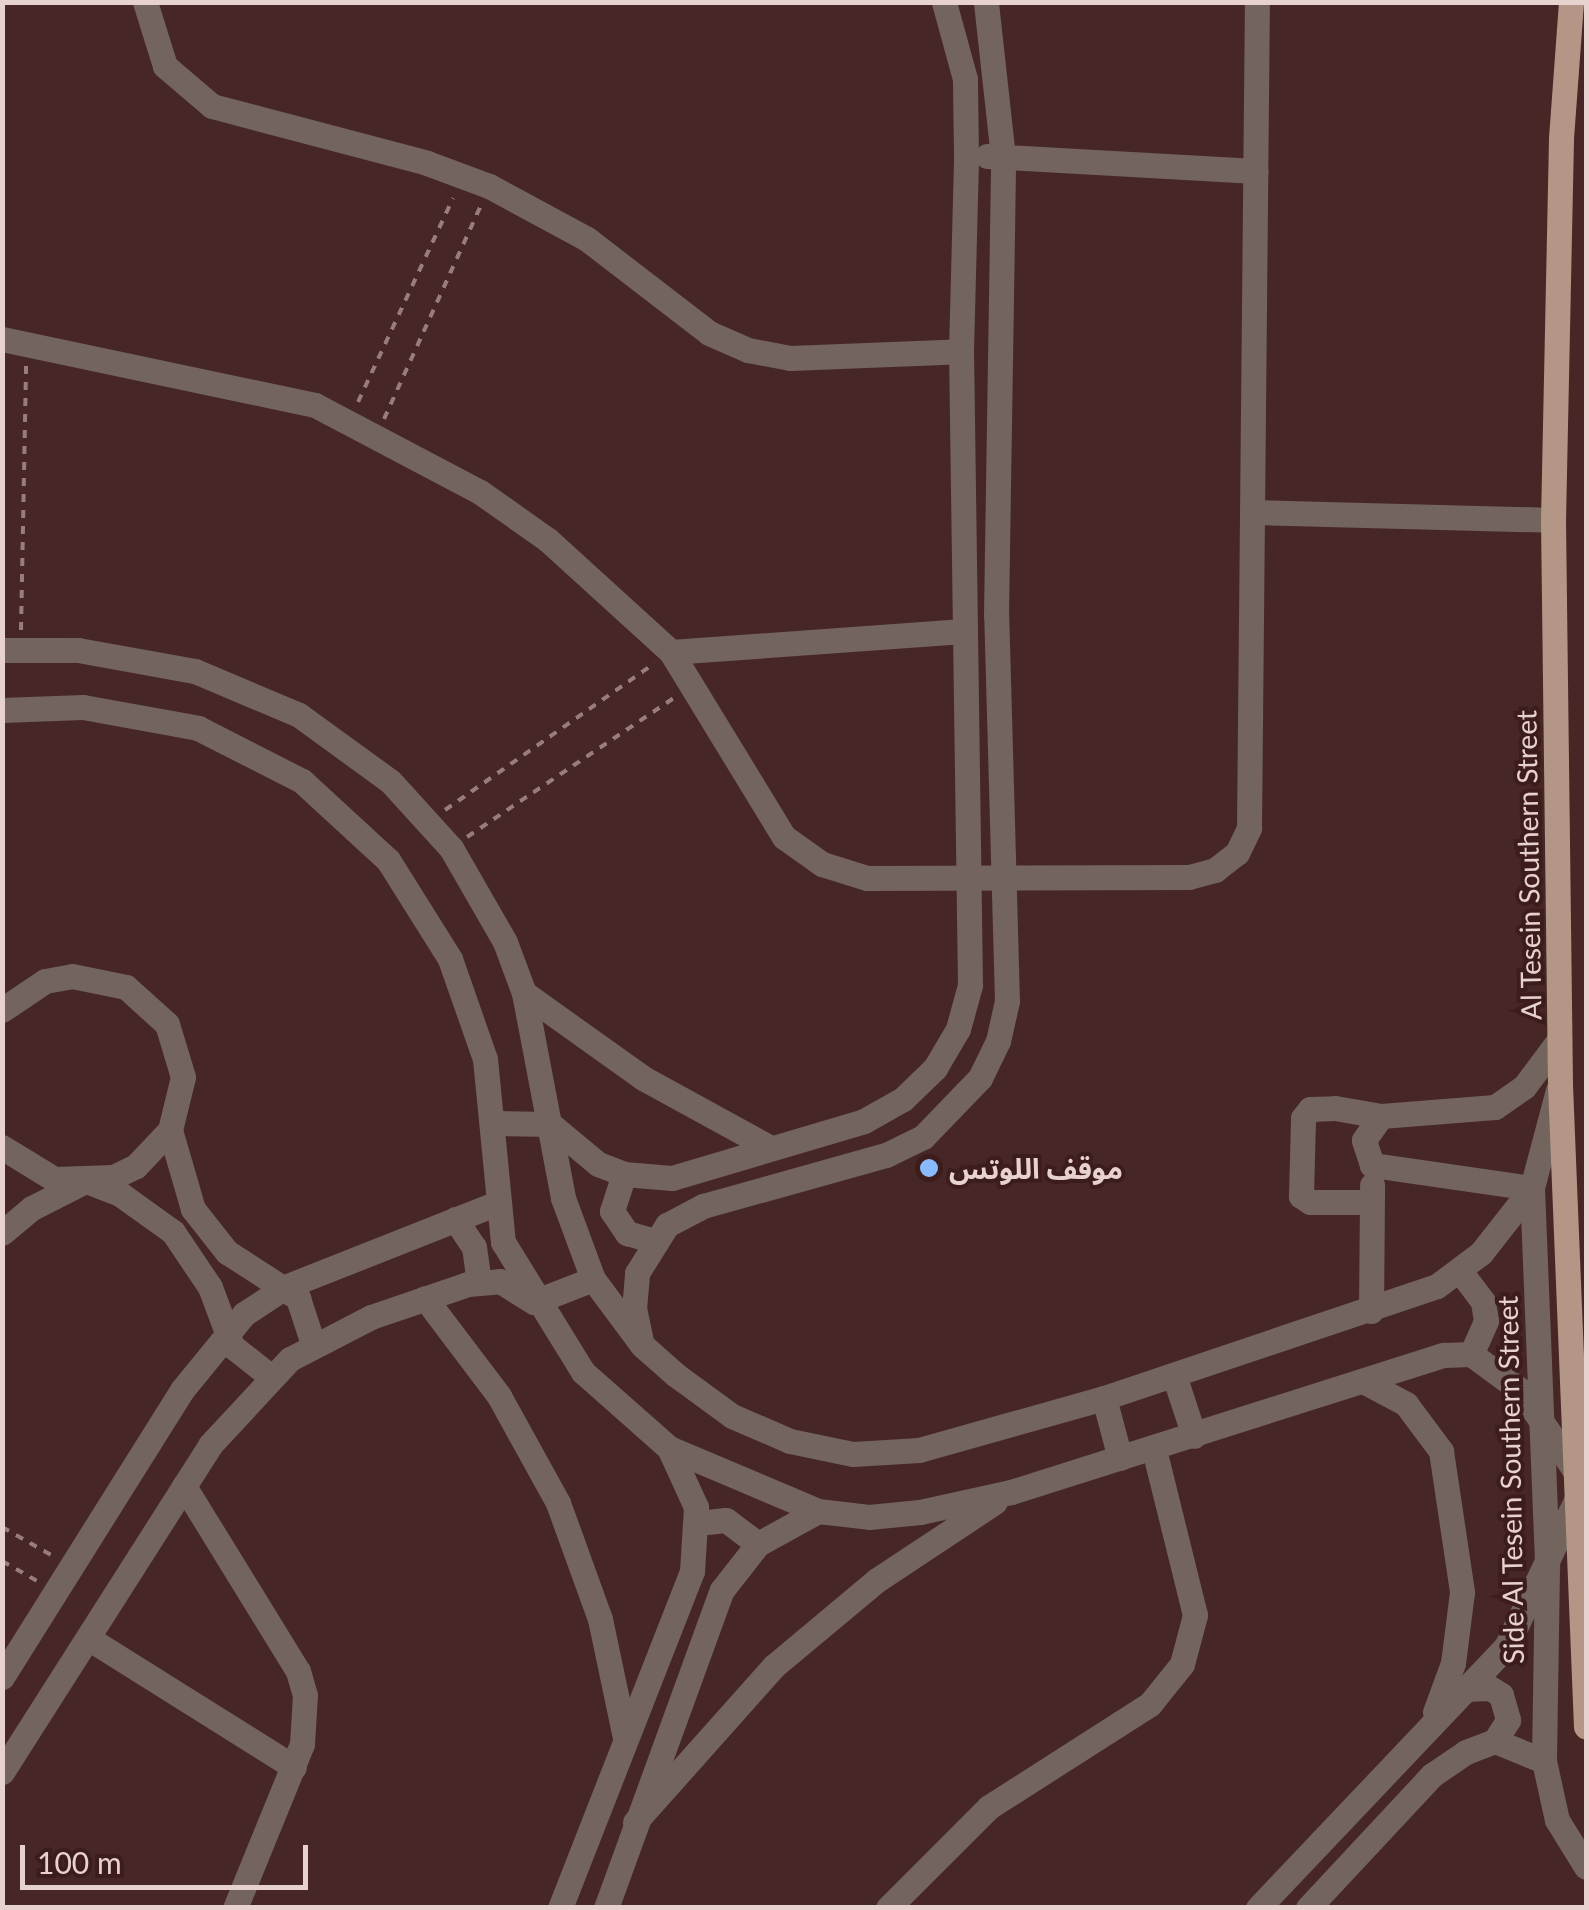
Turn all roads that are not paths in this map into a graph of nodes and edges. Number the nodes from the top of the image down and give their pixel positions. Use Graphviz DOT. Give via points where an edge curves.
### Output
graph roads {
  1 [pos="145,2"];
  2 [pos="944,2"];
  3 [pos="986,2"];
  4 [pos="1257,2"];
  5 [pos="1571,2"];
  6 [pos="966,154"];
  7 [pos="1003,157"];
  8 [pos="1256,171"];
  9 [pos="15,342"];
  10 [pos="961,352"];
  11 [pos="1252,512"];
  12 [pos="1552,520"];
  13 [pos="996,615"];
  14 [pos="963,631"];
  15 [pos="8,647"];
  16 [pos="996,648"];
  17 [pos="670,652"];
  18 [pos="2,710"];
  19 [pos="999,877"];
  20 [pos="965,878"];
  21 [pos="524,993"];
  22 [pos="2,1010"];
  23 [pos="1560,1040"];
  24 [pos="1560,1085"];
  25 [pos="1381,1116"];
  26 [pos="493,1122"];
  27 [pos="550,1124"];
  28 [pos="170,1130"];
  29 [pos="2,1147"];
  30 [pos="771,1148"];
  31 [pos="1372,1165"];
  32 [pos="624,1174"];
  33 [pos="85,1182"];
  34 [pos="1532,1188"];
  35 [pos="1371,1202"];
  36 [pos="495,1204"];
  37 [pos="455,1219"];
  38 [pos="5,1221"];
  39 [pos="652,1240"];
  40 [pos="1460,1271"];
  41 [pos="593,1278"];
  42 [pos="478,1281"];
  43 [pos="285,1287"];
  44 [pos="426,1298"];
  45 [pos="534,1302"];
  46 [pos="1371,1310"];
  47 [pos="226,1334"];
  48 [pos="313,1344"];
  49 [pos="642,1346"];
  50 [pos="1471,1354"];
  51 [pos="1174,1375"];
  52 [pos="270,1376"];
  53 [pos="1364,1381"];
  54 [pos="1104,1398"];
  55 [pos="1540,1418"];
  56 [pos="1194,1436"];
  57 [pos="669,1448"];
  58 [pos="1154,1449"];
  59 [pos="1120,1458"];
  60 [pos="1579,1484"];
  61 [pos="184,1486"];
  62 [pos="1011,1492"];
  63 [pos="818,1511"];
  64 [pos="697,1523"];
  65 [pos="758,1544"];
  66 [pos="1547,1568"];
  67 [pos="88,1638"];
  68 [pos="2,1676"];
  69 [pos="1465,1690"];
  70 [pos="1586,1726"];
  71 [pos="1427,1729"];
  72 [pos="625,1738"];
  73 [pos="1495,1741"];
  74 [pos="1544,1761"];
  75 [pos="294,1767"];
  76 [pos="2,1772"];
  77 [pos="634,1822"];
  78 [pos="1586,1867"];
  79 [pos="235,1908"];
  80 [pos="560,1908"];
  81 [pos="606,1908"];
  82 [pos="888,1908"];
  83 [pos="1258,1908"];
  84 [pos="1308,1908"];
  1 -- 10 [label="street" via="165,66 212,106 489,186 586,240 709,333 748,350 790,358"];
  2 -- 6 [label="street" via="964,79"];
  3 -- 7 [label="street"];
  4 -- 8 [label="street"];
  5 -- 12 [label="main road, Al Tesein Southern Street" via="1560,140"];
  6 -- 7 [label="street"];
  6 -- 10 [label="street"];
  7 -- 8 [label="street"];
  7 -- 13 [label="street"];
  8 -- 11 [label="street"];
  9 -- 17 [label="street" via="279,395 378,433 548,540"];
  10 -- 14 [label="street"];
  11 -- 12 [label="street"];
  11 -- 19 [label="street" via="1249,828 1237,852 1216,870 1189,877"];
  12 -- 23 [label="main road, Al Tesein Southern Street"];
  13 -- 14 [label="street" via="979,604"];
  13 -- 16 [label="street"];
  14 -- 16 [label="street" via="976,656"];
  14 -- 17 [label="street"];
  14 -- 20 [label="street"];
  15 -- 21 [label="street" via="140,659 248,690 346,745 451,848 481,894"];
  16 -- 19 [label="street"];
  17 -- 20 [label="street" via="784,836 802,852 867,878"];
  18 -- 26 [label="street" via="83,707 198,728 252,751 348,818 388,860 450,958 486,1059"];
  19 -- 20 [label="street"];
  19 -- 39 [label="street" via="1006,1000 992,1054 954,1111 886,1155 703,1206"];
  20 -- 30 [label="street" via="970,985 958,1029 936,1068 903,1100 864,1121"];
  21 -- 27 [label="street"];
  21 -- 30 [label="street" via="643,1078"];
  22 -- 28 [label="street" via="45,981 72,976 126,987 149,1002 167,1024 181,1063 180,1104"];
  23 -- 24 [label="main road, Al Tesein Southern Street"];
  23 -- 25 [label="street" via="1524,1086 1496,1107"];
  24 -- 34 [label="street, Side Al Tesein Southern Street"];
  24 -- 60 [label="main road, Al Tesein Southern Street"];
  25 -- 31 [label="street" via="1364,1140"];
  25 -- 35 [label="street" via="1335,1108 1310,1109 1303,1118 1302,1196 1310,1202"];
  26 -- 27 [label="street"];
  26 -- 36 [label="street"];
  27 -- 32 [label="street" via="576,1148"];
  27 -- 41 [label="street" via="563,1198"];
  28 -- 33 [label="street" via="136,1166"];
  28 -- 43 [label="street" via="180,1184 208,1232"];
  29 -- 33 [label="street" via="29,1170"];
  30 -- 32 [label="street" via="672,1178"];
  31 -- 34 [label="street"];
  31 -- 35 [label="street"];
  32 -- 39 [label="street" via="612,1211 627,1233"];
  33 -- 38 [label="street"];
  33 -- 47 [label="street" via="120,1194 173,1232 210,1287"];
  34 -- 40 [label="street"];
  34 -- 55 [label="street, Side Al Tesein Southern Street"];
  35 -- 46 [label="street"];
  36 -- 37 [label="street"];
  36 -- 45 [label="street" via="502,1242"];
  37 -- 42 [label="street" via="474,1247"];
  37 -- 43 [label="street"];
  39 -- 49 [label="street" via="636,1273"];
  40 -- 46 [label="street"];
  40 -- 50 [label="street" via="1483,1302 1486,1320"];
  41 -- 45 [label="street"];
  41 -- 49 [label="street"];
  42 -- 44 [label="street"];
  42 -- 45 [label="street" via="510,1284"];
  43 -- 47 [label="street"];
  43 -- 48 [label="street" via="307,1312"];
  44 -- 48 [label="street"];
  44 -- 72 [label="street" via="499,1396 558,1504 600,1618"];
  45 -- 57 [label="street" via="583,1372"];
  46 -- 51 [label="street"];
  47 -- 52 [label="street" via="239,1356"];
  47 -- 68 [label="street" via="182,1390"];
  48 -- 52 [label="street"];
  49 -- 54 [label="street" via="732,1416 790,1440 853,1454 919,1450"];
  50 -- 53 [label="street" via="1444,1355"];
  50 -- 55 [label="street" via="1506,1375"];
  51 -- 54 [label="street"];
  51 -- 56 [label="street"];
  52 -- 61 [label="street"];
  53 -- 56 [label="street"];
  53 -- 71 [label="street" via="1406,1404 1441,1450 1462,1592 1453,1663"];
  54 -- 59 [label="street"];
  55 -- 60 [label="street"];
  55 -- 66 [label="street, Side Al Tesein Southern Street"];
  56 -- 58 [label="street"];
  57 -- 63 [label="street"];
  57 -- 64 [label="street" via="686,1476"];
  58 -- 59 [label="street"];
  58 -- 82 [label="street" via="1195,1615 1182,1664 1150,1704 989,1808"];
  59 -- 62 [label="street"];
  60 -- 66 [label="street"];
  60 -- 70 [label="main road, Al Tesein Southern Street"];
  61 -- 67 [label="street"];
  61 -- 75 [label="street" via="298,1671 306,1720"];
  62 -- 63 [label="street" via="920,1512"];
  62 -- 77 [label="street" via="904,1560 812,1633 726,1714"];
  63 -- 65 [label="street"];
  64 -- 65 [label="street" via="736,1524"];
  64 -- 72 [label="street" via="692,1571"];
  65 -- 77 [label="street" via="722,1590"];
  66 -- 69 [label="street" via="1506,1648"];
  66 -- 74 [label="street, Side Al Tesein Southern Street"];
  67 -- 75 [label="street"];
  67 -- 76 [label="street"];
  69 -- 71 [label="street"];
  69 -- 73 [label="street" via="1477,1686 1501,1696 1508,1720"];
  71 -- 83 [label="street"];
  72 -- 80 [label="street"];
  73 -- 74 [label="street"];
  73 -- 84 [label="street" via="1432,1775"];
  74 -- 78 [label="street, Side Al Tesein Southern Street" via="1557,1820"];
  75 -- 79 [label="street"];
  77 -- 81 [label="street"];
}
